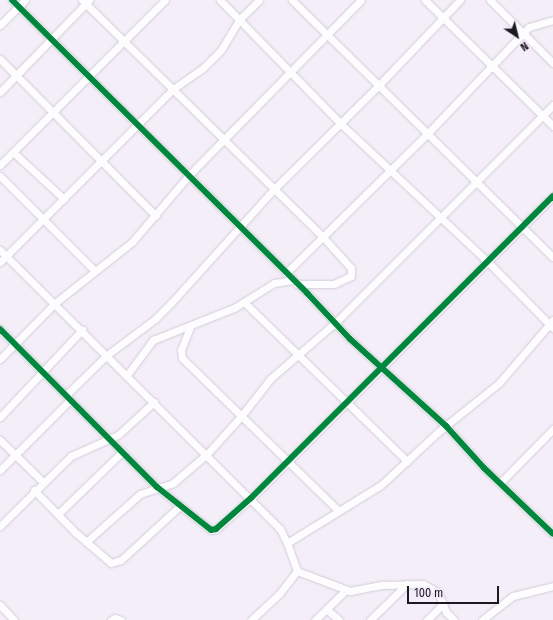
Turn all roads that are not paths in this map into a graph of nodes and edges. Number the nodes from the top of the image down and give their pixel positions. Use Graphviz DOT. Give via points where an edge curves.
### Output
graph roads {
  1 [pos="12,0"];
  2 [pos="25,0"];
  3 [pos="165,0"];
  4 [pos="220,0"];
  5 [pos="259,0"];
  6 [pos="292,0"];
  7 [pos="361,0"];
  8 [pos="425,0"];
  9 [pos="460,0"];
  10 [pos="490,0"];
  11 [pos="85,1"];
  12 [pos="19,7"];
  13 [pos="443,17"];
  14 [pos="239,20"];
  15 [pos="553,20"];
  16 [pos="0,25"];
  17 [pos="523,33"];
  18 [pos="327,35"];
  19 [pos="51,39"];
  20 [pos="124,43"];
  21 [pos="0,58"];
  22 [pos="553,63"];
  23 [pos="493,66"];
  24 [pos="290,73"];
  25 [pos="17,76"];
  26 [pos="90,76"];
  27 [pos="378,86"];
  28 [pos="173,89"];
  29 [pos="0,92"];
  30 [pos="553,106"];
  31 [pos="54,113"];
  32 [pos="543,116"];
  33 [pos="138,124"];
  34 [pos="341,124"];
  35 [pos="553,126"];
  36 [pos="428,133"];
  37 [pos="223,140"];
  38 [pos="13,152"];
  39 [pos="102,160"];
  40 [pos="0,165"];
  41 [pos="390,170"];
  42 [pos="189,175"];
  43 [pos="0,176"];
  44 [pos="476,181"];
  45 [pos="274,189"];
  46 [pos="553,196"];
  47 [pos="64,200"];
  48 [pos="156,216"];
  49 [pos="441,218"];
  50 [pos="44,220"];
  51 [pos="239,226"];
  52 [pos="523,228"];
  53 [pos="322,236"];
  54 [pos="549,249"];
  55 [pos="0,250"];
  56 [pos="6,256"];
  57 [pos="553,257"];
  58 [pos="0,262"];
  59 [pos="488,262"];
  60 [pos="95,271"];
  61 [pos="286,273"];
  62 [pos="295,282"];
  63 [pos="244,302"];
  64 [pos="55,303"];
  65 [pos="335,323"];
  66 [pos="552,324"];
  67 [pos="191,325"];
  68 [pos="0,329"];
  69 [pos="82,330"];
  70 [pos="15,344"];
  71 [pos="107,355"];
  72 [pos="299,356"];
  73 [pos="0,359"];
  74 [pos="380,368"];
  75 [pos="42,371"];
  76 [pos="127,375"];
  77 [pos="68,397"];
  78 [pos="154,402"];
  79 [pos="346,403"];
  80 [pos="242,415"];
  81 [pos="0,417"];
  82 [pos="446,426"];
  83 [pos="553,429"];
  84 [pos="0,440"];
  85 [pos="109,441"];
  86 [pos="121,452"];
  87 [pos="207,454"];
  88 [pos="16,455"];
  89 [pos="286,462"];
  90 [pos="407,462"];
  91 [pos="0,470"];
  92 [pos="42,482"];
  93 [pos="500,483"];
  94 [pos="157,487"];
  95 [pos="34,490"];
  96 [pos="251,498"];
  97 [pos="180,506"];
  98 [pos="339,511"];
  99 [pos="58,514"];
  100 [pos="0,526"];
  101 [pos="553,534"];
  102 [pos="86,542"];
  103 [pos="288,543"];
  104 [pos="296,571"];
  105 [pos="407,584"];
  106 [pos="553,586"];
  107 [pos="346,590"];
  108 [pos="442,604"];
  109 [pos="0,605"];
  110 [pos="326,609"];
  111 [pos="6,611"];
  112 [pos="0,617"];
  113 [pos="14,620"];
  114 [pos="111,620"];
  115 [pos="121,620"];
  116 [pos="251,620"];
  117 [pos="315,620"];
  118 [pos="339,620"];
  119 [pos="370,620"];
  120 [pos="427,620"];
  121 [pos="454,620"];
  122 [pos="482,620"];
  1 -- 12 [label="street"];
  2 -- 12 [label="street"];
  3 -- 20 [label="street"];
  4 -- 14 [label="street"];
  5 -- 14 [label="street"];
  6 -- 18 [label="street"];
  7 -- 18 [label="street"];
  8 -- 13 [label="street"];
  9 -- 13 [label="street"];
  10 -- 17 [label="street"];
  11 -- 19 [label="street"];
  11 -- 20 [label="street"];
  12 -- 16 [label="street"];
  12 -- 19 [label="street"];
  13 -- 23 [label="street"];
  13 -- 27 [label="street"];
  14 -- 24 [label="street"];
  14 -- 28 [label="street" via="221,50 202,69"];
  15 -- 17 [label="street" via="539,22"];
  17 -- 22 [label="street"];
  17 -- 23 [label="street"];
  18 -- 24 [label="street"];
  18 -- 27 [label="street"];
  19 -- 25 [label="street"];
  19 -- 26 [label="street"];
  20 -- 26 [label="street"];
  20 -- 28 [label="street"];
  21 -- 25 [label="street"];
  23 -- 32 [label="street"];
  23 -- 36 [label="street"];
  24 -- 34 [label="street"];
  24 -- 37 [label="street"];
  25 -- 29 [label="street"];
  25 -- 31 [label="street"];
  26 -- 31 [label="street"];
  26 -- 33 [label="street"];
  27 -- 34 [label="street"];
  27 -- 36 [label="street"];
  28 -- 33 [label="street"];
  28 -- 37 [label="street"];
  30 -- 32 [label="street"];
  31 -- 38 [label="street"];
  31 -- 39 [label="street"];
  32 -- 35 [label="street"];
  32 -- 44 [label="street"];
  33 -- 39 [label="street"];
  33 -- 42 [label="street"];
  34 -- 41 [label="street"];
  34 -- 45 [label="street"];
  36 -- 41 [label="street"];
  36 -- 44 [label="street"];
  37 -- 42 [label="street"];
  37 -- 45 [label="street"];
  38 -- 40 [label="street"];
  38 -- 47 [label="street"];
  39 -- 47 [label="street"];
  39 -- 48 [label="street"];
  41 -- 49 [label="street"];
  41 -- 53 [label="street"];
  42 -- 48 [label="street"];
  42 -- 51 [label="street"];
  43 -- 50 [label="street"];
  44 -- 49 [label="street"];
  44 -- 52 [label="street"];
  45 -- 51 [label="street"];
  45 -- 53 [label="street"];
  46 -- 52 [label="street"];
  47 -- 50 [label="street"];
  48 -- 60 [label="street" via="113,259"];
  49 -- 59 [label="street"];
  49 -- 65 [label="street"];
  50 -- 56 [label="street"];
  50 -- 60 [label="street"];
  51 -- 61 [label="street"];
  51 -- 71 [label="street" via="155,319"];
  52 -- 54 [label="street"];
  52 -- 59 [label="street"];
  53 -- 61 [label="street"];
  53 -- 62 [label="street" via="347,262 351,268 351,276 327,285"];
  54 -- 57 [label="street"];
  55 -- 56 [label="street"];
  56 -- 58 [label="street"];
  56 -- 64 [label="street"];
  59 -- 66 [label="street"];
  59 -- 74 [label="street"];
  60 -- 64 [label="street"];
  61 -- 62 [label="street"];
  62 -- 63 [label="street" via="274,283"];
  62 -- 65 [label="street"];
  63 -- 67 [label="street"];
  63 -- 72 [label="street"];
  64 -- 69 [label="street"];
  64 -- 70 [label="street"];
  65 -- 72 [label="street"];
  65 -- 74 [label="street"];
  66 -- 82 [label="street" via="499,383"];
  67 -- 76 [label="street" via="153,340"];
  67 -- 80 [label="street" via="182,346 182,358"];
  68 -- 70 [label="street"];
  69 -- 71 [label="street"];
  69 -- 75 [label="street"];
  70 -- 73 [label="street"];
  70 -- 75 [label="street"];
  71 -- 76 [label="street"];
  71 -- 77 [label="street"];
  72 -- 79 [label="street"];
  72 -- 80 [label="street" via="271,378"];
  74 -- 79 [label="street"];
  74 -- 82 [label="street"];
  75 -- 77 [label="street"];
  75 -- 81 [label="street"];
  76 -- 78 [label="street"];
  77 -- 85 [label="street"];
  77 -- 88 [label="street"];
  78 -- 85 [label="street"];
  78 -- 87 [label="street"];
  79 -- 89 [label="street"];
  79 -- 90 [label="street"];
  80 -- 87 [label="street"];
  80 -- 89 [label="street"];
  82 -- 90 [label="street"];
  82 -- 93 [label="street"];
  83 -- 93 [label="street"];
  84 -- 88 [label="street"];
  85 -- 86 [label="street"];
  85 -- 92 [label="street" via="71,456"];
  86 -- 94 [label="street"];
  86 -- 99 [label="street"];
  87 -- 94 [label="street" via="173,483"];
  87 -- 96 [label="street"];
  88 -- 91 [label="street"];
  88 -- 92 [label="street"];
  89 -- 96 [label="street"];
  89 -- 98 [label="street"];
  90 -- 98 [label="street" via="374,490"];
  92 -- 95 [label="street"];
  93 -- 101 [label="street"];
  94 -- 97 [label="street"];
  94 -- 102 [label="street" via="140,494"];
  95 -- 99 [label="street"];
  95 -- 100 [label="street"];
  96 -- 97 [label="street" via="221,526 211,530"];
  96 -- 103 [label="street" via="280,529"];
  97 -- 102 [label="street" via="116,563 111,563"];
  98 -- 103 [label="street"];
  99 -- 102 [label="street"];
  103 -- 104 [label="street"];
  104 -- 107 [label="street"];
  104 -- 116 [label="street" via="279,594"];
  105 -- 107 [label="street"];
  105 -- 108 [label="street" via="424,584 432,587 438,592"];
  105 -- 119 [label="street"];
  106 -- 122 [label="street" via="513,596"];
  107 -- 110 [label="street"];
  108 -- 120 [label="street"];
  108 -- 121 [label="street"];
  109 -- 111 [label="street"];
  110 -- 117 [label="street"];
  110 -- 118 [label="street"];
  111 -- 112 [label="street"];
  111 -- 113 [label="street"];
  114 -- 115 [label="street"];
}
